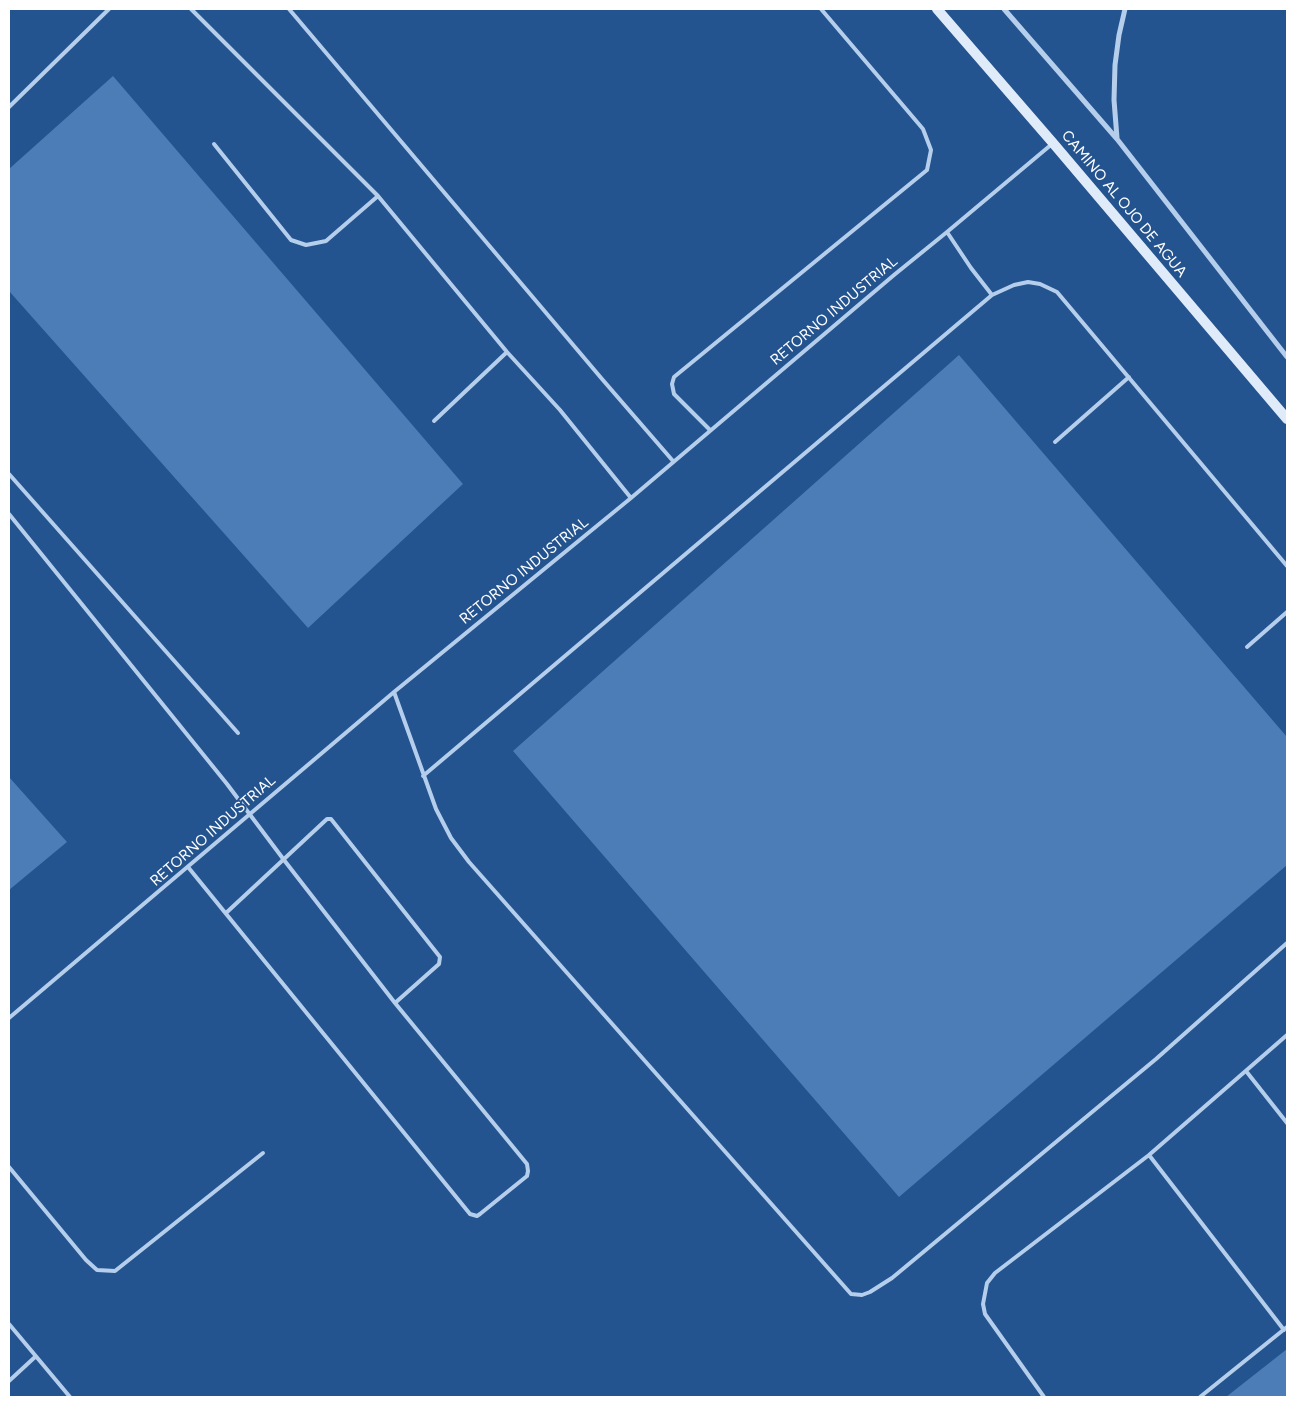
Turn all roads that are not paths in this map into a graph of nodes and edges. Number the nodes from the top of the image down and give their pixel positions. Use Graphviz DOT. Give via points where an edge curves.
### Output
graph roads {
  1 [pos="109,9"];
  2 [pos="191,9"];
  3 [pos="289,9"];
  4 [pos="821,9"];
  5 [pos="937,9"];
  6 [pos="1004,9"];
  7 [pos="1125,9"];
  8 [pos="9,107"];
  9 [pos="1117,138"];
  10 [pos="1053,143"];
  11 [pos="214,144"];
  12 [pos="378,196"];
  13 [pos="947,232"];
  14 [pos="992,295"];
  15 [pos="507,352"];
  16 [pos="1287,357"];
  17 [pos="1129,377"];
  18 [pos="1287,419"];
  19 [pos="434,421"];
  20 [pos="710,430"];
  21 [pos="1055,442"];
  22 [pos="673,462"];
  23 [pos="9,474"];
  24 [pos="631,498"];
  25 [pos="9,514"];
  26 [pos="1287,566"];
  27 [pos="1287,612"];
  28 [pos="1247,647"];
  29 [pos="394,692"];
  30 [pos="238,733"];
  31 [pos="423,776"];
  32 [pos="250,813"];
  33 [pos="284,860"];
  34 [pos="188,867"];
  35 [pos="226,913"];
  36 [pos="1287,943"];
  37 [pos="395,1003"];
  38 [pos="9,1018"];
  39 [pos="1287,1035"];
  40 [pos="1246,1071"];
  41 [pos="1287,1123"];
  42 [pos="263,1153"];
  43 [pos="1149,1155"];
  44 [pos="9,1166"];
  45 [pos="9,1324"];
  46 [pos="1285,1329"];
  47 [pos="35,1357"];
  48 [pos="9,1381"];
  49 [pos="70,1397"];
  50 [pos="1044,1397"];
  51 [pos="1200,1397"];
  1 -- 8 [label="lane"];
  2 -- 12 [label="lane"];
  3 -- 22 [label="lane"];
  4 -- 20 [label="lane" via="923,129 931,150 927,170 674,377 674,394"];
  5 -- 10 [label="street, CAMINO AL OJO DE AGUA"];
  6 -- 9 [label="street"];
  7 -- 9 [label="street" via="1115,65"];
  9 -- 16 [label="street"];
  10 -- 13 [label="lane, RETORNO INDUSTRIAL"];
  10 -- 18 [label="street, CAMINO AL OJO DE AGUA"];
  11 -- 12 [label="lane" via="291,240 306,245 326,241"];
  12 -- 15 [label="lane"];
  13 -- 14 [label="lane"];
  13 -- 20 [label="lane, RETORNO INDUSTRIAL"];
  14 -- 17 [label="lane" via="1028,282 1056,292"];
  14 -- 31 [label="lane"];
  15 -- 19 [label="lane"];
  15 -- 24 [label="lane" via="560,410"];
  17 -- 21 [label="lane"];
  17 -- 26 [label="lane"];
  20 -- 22 [label="lane, RETORNO INDUSTRIAL"];
  22 -- 24 [label="lane, RETORNO INDUSTRIAL"];
  23 -- 30 [label="lane"];
  24 -- 29 [label="lane, RETORNO INDUSTRIAL"];
  25 -- 32 [label="lane"];
  27 -- 28 [label="lane"];
  29 -- 31 [label="lane"];
  29 -- 32 [label="lane, RETORNO INDUSTRIAL"];
  31 -- 36 [label="lane" via="451,838 468,862 851,1294 870,1292 892,1278 1156,1059"];
  32 -- 33 [label="lane"];
  32 -- 34 [label="lane, RETORNO INDUSTRIAL"];
  33 -- 35 [label="lane"];
  33 -- 37 [label="lane"];
  33 -- 37 [label="lane" via="327,819 331,819 439,953 439,964"];
  34 -- 35 [label="lane"];
  34 -- 38 [label="lane, RETORNO INDUSTRIAL"];
  35 -- 37 [label="lane" via="470,1214 477,1216 527,1176 527,1164"];
  39 -- 40 [label="lane"];
  40 -- 41 [label="lane"];
  40 -- 43 [label="lane"];
  42 -- 44 [label="lane" via="115,1271 97,1270 86,1260"];
  43 -- 46 [label="lane"];
  43 -- 50 [label="lane" via="987,1283 984,1314"];
  45 -- 47 [label="lane"];
  46 -- 51 [label="lane"];
  47 -- 48 [label="lane"];
  47 -- 49 [label="lane"];
}
